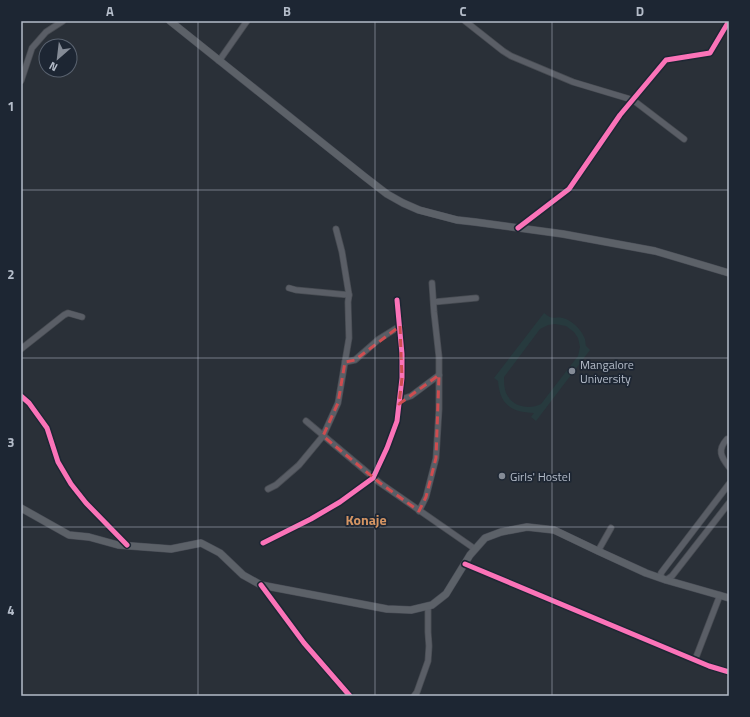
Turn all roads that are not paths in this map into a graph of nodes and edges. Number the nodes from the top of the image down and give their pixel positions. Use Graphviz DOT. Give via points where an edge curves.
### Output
graph roads {
  1 [pos="63,21"];
  2 [pos="170,21"];
  3 [pos="247,21"];
  4 [pos="465,21"];
  5 [pos="729,21"];
  6 [pos="219,61"];
  7 [pos="21,81"];
  8 [pos="633,100"];
  9 [pos="684,139"];
  10 [pos="518,228"];
  11 [pos="336,229"];
  12 [pos="729,273"];
  13 [pos="432,283"];
  14 [pos="289,288"];
  15 [pos="349,295"];
  16 [pos="476,298"];
  17 [pos="397,300"];
  18 [pos="434,302"];
  19 [pos="82,317"];
  20 [pos="400,326"];
  21 [pos="21,349"];
  22 [pos="345,362"];
  23 [pos="439,375"];
  24 [pos="21,396"];
  25 [pos="399,400"];
  26 [pos="306,421"];
  27 [pos="323,436"];
  28 [pos="729,439"];
  29 [pos="729,467"];
  30 [pos="373,478"];
  31 [pos="729,484"];
  32 [pos="268,489"];
  33 [pos="729,503"];
  34 [pos="21,508"];
  35 [pos="419,510"];
  36 [pos="707,513"];
  37 [pos="716,519"];
  38 [pos="611,528"];
  39 [pos="263,543"];
  40 [pos="127,545"];
  41 [pos="475,549"];
  42 [pos="598,551"];
  43 [pos="464,564"];
  44 [pos="664,579"];
  45 [pos="261,585"];
  46 [pos="720,595"];
  47 [pos="729,598"];
  48 [pos="428,606"];
  49 [pos="695,660"];
  50 [pos="729,672"];
  51 [pos="350,696"];
  52 [pos="414,696"];
  1 -- 7 [label="street" via="46,32 32,48"];
  2 -- 6 [label="main road"];
  3 -- 6 [label="street"];
  4 -- 8 [label="street" via="511,56 573,82"];
  5 -- 8 [label="street" via="710,53 666,60"];
  6 -- 10 [label="main road" via="365,177 403,203 457,220"];
  8 -- 9 [label="street"];
  8 -- 10 [label="street" via="569,189"];
  10 -- 12 [label="main road" via="656,251"];
  11 -- 15 [label="street"];
  13 -- 18 [label="street"];
  14 -- 15 [label="street"];
  15 -- 22 [label="street" via="349,338"];
  16 -- 18 [label="street"];
  17 -- 20 [label="street"];
  18 -- 23 [label="street"];
  19 -- 21 [label="street" via="68,313 64,315"];
  20 -- 22 [label="street" via="379,339 355,360"];
  20 -- 25 [label="street" via="402,378"];
  22 -- 27 [label="street" via="338,403"];
  23 -- 25 [label="street" via="411,396"];
  23 -- 35 [label="street" via="436,458 426,497"];
  24 -- 40 [label="street" via="47,428 58,462 71,484"];
  25 -- 30 [label="street" via="397,421"];
  26 -- 27 [label="street"];
  27 -- 30 [label="street"];
  27 -- 32 [label="street" via="299,465"];
  28 -- 29 [label="street" via="721,448 721,453"];
  30 -- 35 [label="street"];
  30 -- 39 [label="street" via="311,519"];
  31 -- 36 [label="street"];
  33 -- 37 [label="street"];
  34 -- 40 [label="main road" via="69,535"];
  35 -- 41 [label="street"];
  36 -- 37 [label="street"];
  36 -- 44 [label="street" via="661,573"];
  37 -- 44 [label="street" via="672,576"];
  38 -- 42 [label="street"];
  40 -- 45 [label="main road" via="171,549 202,543 220,553 243,575"];
  41 -- 42 [label="main road" via="485,538 527,527 554,530"];
  41 -- 43 [label="main road"];
  42 -- 44 [label="main road"];
  43 -- 48 [label="main road" via="446,594"];
  43 -- 49 [label="street"];
  44 -- 46 [label="main road"];
  45 -- 48 [label="main road" via="387,608 410,610"];
  45 -- 51 [label="street" via="304,643"];
  46 -- 47 [label="main road"];
  46 -- 49 [label="street"];
  48 -- 52 [label="street" via="428,661"];
  49 -- 50 [label="street"];
}
